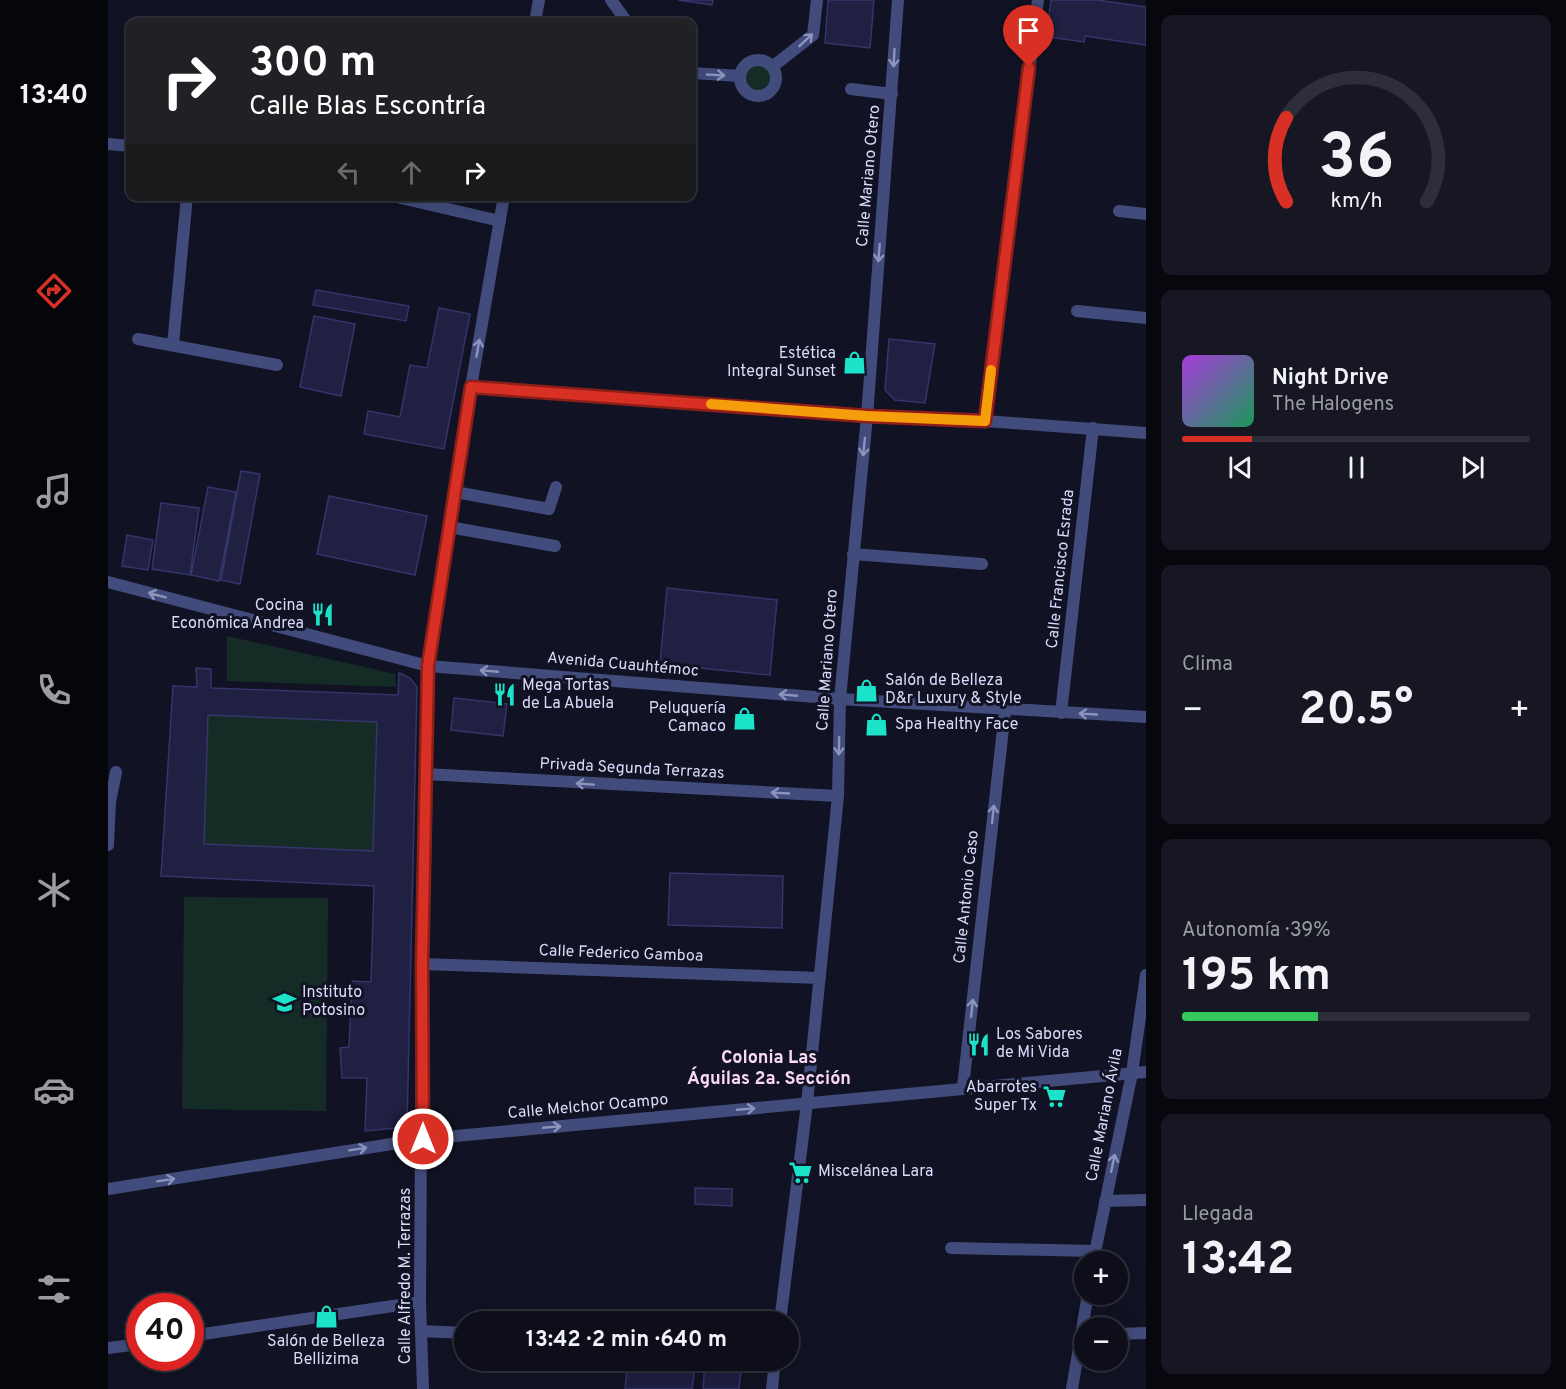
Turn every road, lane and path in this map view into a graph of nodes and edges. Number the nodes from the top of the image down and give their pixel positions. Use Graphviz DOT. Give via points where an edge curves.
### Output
graph roads {
  1 [pos="539,0"];
  2 [pos="610,0"];
  3 [pos="817,0"];
  4 [pos="898,0"];
  5 [pos="1038,0"];
  6 [pos="536,18"];
  7 [pos="624,18"];
  8 [pos="772,67"];
  9 [pos="696,73"];
  10 [pos="740,76"];
  11 [pos="851,89"];
  12 [pos="892,94"];
  13 [pos="108,144"];
  14 [pos="126,146"];
  15 [pos="187,201"];
  16 [pos="414,201"];
  17 [pos="503,201"];
  18 [pos="1119,211"];
  19 [pos="1146,214"];
  20 [pos="500,221"];
  21 [pos="1077,311"];
  22 [pos="1146,318"];
  23 [pos="138,339"];
  24 [pos="173,345"];
  25 [pos="277,365"];
  26 [pos="471,387"];
  27 [pos="867,416"];
  28 [pos="985,421"];
  29 [pos="1093,428"];
  30 [pos="1146,433"];
  31 [pos="556,487"];
  32 [pos="454,492"];
  33 [pos="449,527"];
  34 [pos="555,546"];
  35 [pos="853,554"];
  36 [pos="982,564"];
  37 [pos="108,582"];
  38 [pos="428,666"];
  39 [pos="840,699"];
  40 [pos="1005,711"];
  41 [pos="1061,713"];
  42 [pos="1146,717"];
  43 [pos="116,772"];
  44 [pos="425,774"];
  45 [pos="838,796"];
  46 [pos="109,802"];
  47 [pos="108,845"];
  48 [pos="422,964"];
  49 [pos="1146,975"];
  50 [pos="820,978"];
  51 [pos="1146,1072"];
  52 [pos="1132,1073"];
  53 [pos="963,1087"];
  54 [pos="807,1103"];
  55 [pos="423,1139"];
  56 [pos="108,1189"];
  57 [pos="1146,1200"];
  58 [pos="1105,1201"];
  59 [pos="951,1248"];
  60 [pos="1094,1251"];
  61 [pos="1074,1255"];
  62 [pos="420,1302"];
  63 [pos="781,1311"];
  64 [pos="421,1331"];
  65 [pos="454,1332"];
  66 [pos="1146,1333"];
  67 [pos="204,1334"];
  68 [pos="1128,1334"];
  69 [pos="126,1346"];
  70 [pos="108,1348"];
  71 [pos="773,1371"];
  72 [pos="1076,1371"];
  73 [pos="423,1389"];
  74 [pos="771,1389"];
  75 [pos="1072,1389"];
  1 -- 6 [label="street"];
  2 -- 7 [label="street"];
  8 -- 3 [label="street, one-way" via="813,35"];
  4 -- 12 [label="street, Calle Mariano Otero, one-way"];
  5 -- 28 [label="street"];
  8 -- 10 [label="street" via="756,60 745,65"];
  8 -- 10 [label="street" via="776,84 763,96 746,92"];
  9 -- 10 [label="street, one-way"];
  11 -- 12 [label="street"];
  12 -- 27 [label="street, Calle Mariano Otero, one-way"];
  13 -- 14 [label="street"];
  15 -- 24 [label="street"];
  16 -- 20 [label="street"];
  17 -- 20 [label="street, Calle Alfredo M. Terrazas"];
  18 -- 19 [label="street"];
  26 -- 20 [label="street, Calle Alfredo M. Terrazas, one-way"];
  21 -- 22 [label="street"];
  23 -- 24 [label="street"];
  24 -- 25 [label="street"];
  26 -- 27 [label="street"];
  26 -- 32 [label="street, Calle Alfredo M. Terrazas"];
  27 -- 28 [label="street"];
  27 -- 35 [label="street, Calle Mariano Otero, one-way"];
  28 -- 29 [label="street"];
  29 -- 30 [label="street"];
  29 -- 41 [label="street, Calle Francisco Esrada"];
  31 -- 32 [label="street" via="549,509"];
  32 -- 33 [label="street, Calle Alfredo M. Terrazas"];
  33 -- 34 [label="street"];
  33 -- 38 [label="street, Calle Alfredo M. Terrazas"];
  35 -- 36 [label="street"];
  35 -- 39 [label="street, Calle Mariano Otero"];
  38 -- 37 [label="street, Avenida Cuauhtémoc, one-way"];
  39 -- 38 [label="street, Avenida Cuauhtémoc, one-way"];
  38 -- 44 [label="street, Calle Alfredo M. Terrazas"];
  39 -- 40 [label="street, Avenida Cuauhtémoc"];
  39 -- 45 [label="street, Calle Mariano Otero, one-way"];
  40 -- 41 [label="street, Avenida Cuauhtémoc"];
  53 -- 40 [label="street, Calle Antonio Caso, one-way"];
  42 -- 41 [label="street, Avenida Cuauhtémoc, one-way"];
  43 -- 46 [label="street"];
  45 -- 44 [label="street, Privada Segunda Terrazas, one-way"];
  44 -- 48 [label="street, Calle Alfredo M. Terrazas"];
  45 -- 50 [label="street, Calle Mariano Otero"];
  46 -- 47 [label="street"];
  48 -- 50 [label="street, Calle Federico Gamboa"];
  48 -- 55 [label="street, Calle Alfredo M. Terrazas"];
  49 -- 52 [label="street, Calle Mariano Ávila"];
  50 -- 54 [label="street, Calle Mariano Otero"];
  51 -- 52 [label="street, Calle Melchor Ocampo"];
  52 -- 53 [label="street, Calle Melchor Ocampo"];
  58 -- 52 [label="street, Calle Mariano Ávila, one-way"];
  53 -- 54 [label="street, Calle Melchor Ocampo"];
  55 -- 54 [label="street, Calle Melchor Ocampo, one-way"];
  54 -- 63 [label="street, Calle Mariano Otero"];
  56 -- 55 [label="street, Calle Melchor Ocampo, one-way"];
  55 -- 62 [label="street, Calle Alfredo M. Terrazas"];
  57 -- 58 [label="street"];
  58 -- 60 [label="street, Calle Mariano Ávila"];
  59 -- 61 [label="street"];
  62 -- 64 [label="street, Calle Alfredo M. Terrazas"];
  62 -- 67 [label="street"];
  64 -- 65 [label="street"];
  64 -- 73 [label="street, Calle Alfredo M. Terrazas"];
  66 -- 68 [label="street"];
  69 -- 70 [label="street"];
  71 -- 74 [label="street"];
  72 -- 75 [label="street"];
}
